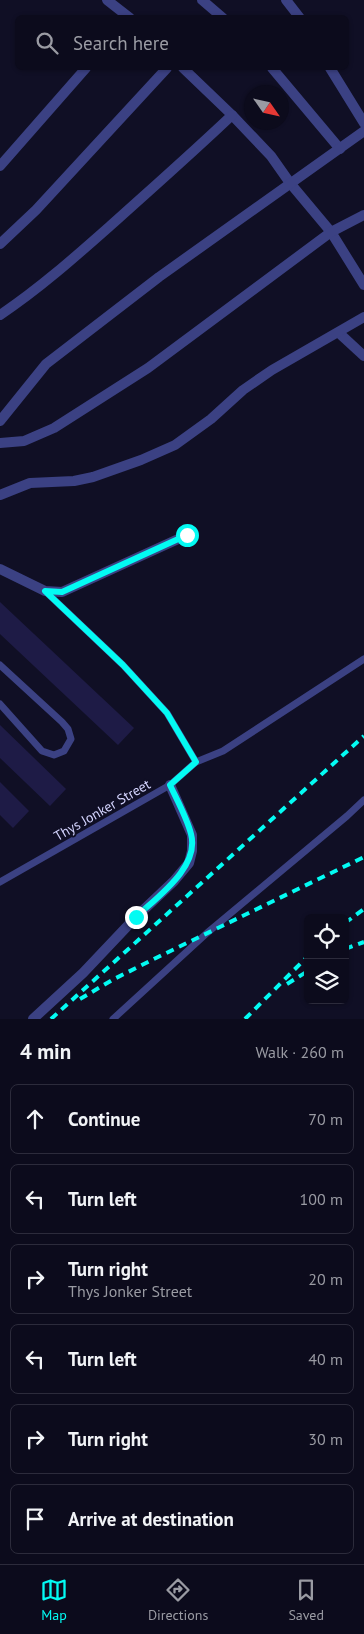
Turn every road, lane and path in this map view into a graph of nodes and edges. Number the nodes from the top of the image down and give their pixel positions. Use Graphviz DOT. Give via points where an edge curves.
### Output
graph roads {
  1 [pos="107,0"];
  2 [pos="202,0"];
  3 [pos="286,0"];
  4 [pos="126,15"];
  5 [pos="220,15"];
  6 [pos="298,15"];
  7 [pos="84,70"];
  8 [pos="165,70"];
  9 [pos="185,70"];
  10 [pos="274,70"];
  11 [pos="331,70"];
  12 [pos="232,115"];
  13 [pos="364,123"];
  14 [pos="364,131"];
  15 [pos="340,149"];
  16 [pos="0,166"];
  17 [pos="290,183"];
  18 [pos="364,215"];
  19 [pos="331,232"];
  20 [pos="0,244"];
  21 [pos="364,286"];
  22 [pos="0,315"];
  23 [pos="364,317"];
  24 [pos="339,333"];
  25 [pos="364,356"];
  26 [pos="0,421"];
  27 [pos="0,442"];
  28 [pos="0,494"];
  29 [pos="187,535"];
  30 [pos="0,569"];
  31 [pos="45,591"];
  32 [pos="364,659"];
  33 [pos="0,664"];
  34 [pos="0,704"];
  35 [pos="196,762"];
  36 [pos="170,785"];
  37 [pos="364,800"];
  38 [pos="0,882"];
  39 [pos="34,1019"];
  40 [pos="113,1019"];
  1 -- 4 [label="street"];
  2 -- 5 [label="street"];
  3 -- 6 [label="street"];
  7 -- 16 [label="street"];
  8 -- 20 [label="street" via="36,210"];
  9 -- 12 [label="street"];
  10 -- 15 [label="street"];
  11 -- 13 [label="street"];
  12 -- 17 [label="street" via="271,156"];
  12 -- 22 [label="street" via="89,244"];
  14 -- 15 [label="street"];
  15 -- 17 [label="street"];
  17 -- 19 [label="street"];
  17 -- 26 [label="street" via="46,364"];
  18 -- 19 [label="street"];
  19 -- 21 [label="street"];
  19 -- 27 [label="street" via="148,368 62,423 24,440"];
  23 -- 24 [label="street"];
  24 -- 25 [label="street"];
  24 -- 28 [label="street" via="257,380 176,444 93,477 30,483"];
  29 -- 31 [label="street" via="62,592"];
  30 -- 31 [label="street"];
  31 -- 35 [label="lane" via="123,665 167,713"];
  32 -- 35 [label="lane, Thys Jonker Street" via="223,751"];
  33 -- 34 [label="lane" via="68,729 70,739 64,751 54,754 42,751"];
  35 -- 36 [label="lane, Thys Jonker Street"];
  36 -- 38 [label="lane, Thys Jonker Street"];
  36 -- 39 [label="street" via="192,835 189,863"];
  37 -- 40 [label="lane" via="207,933"];
}
